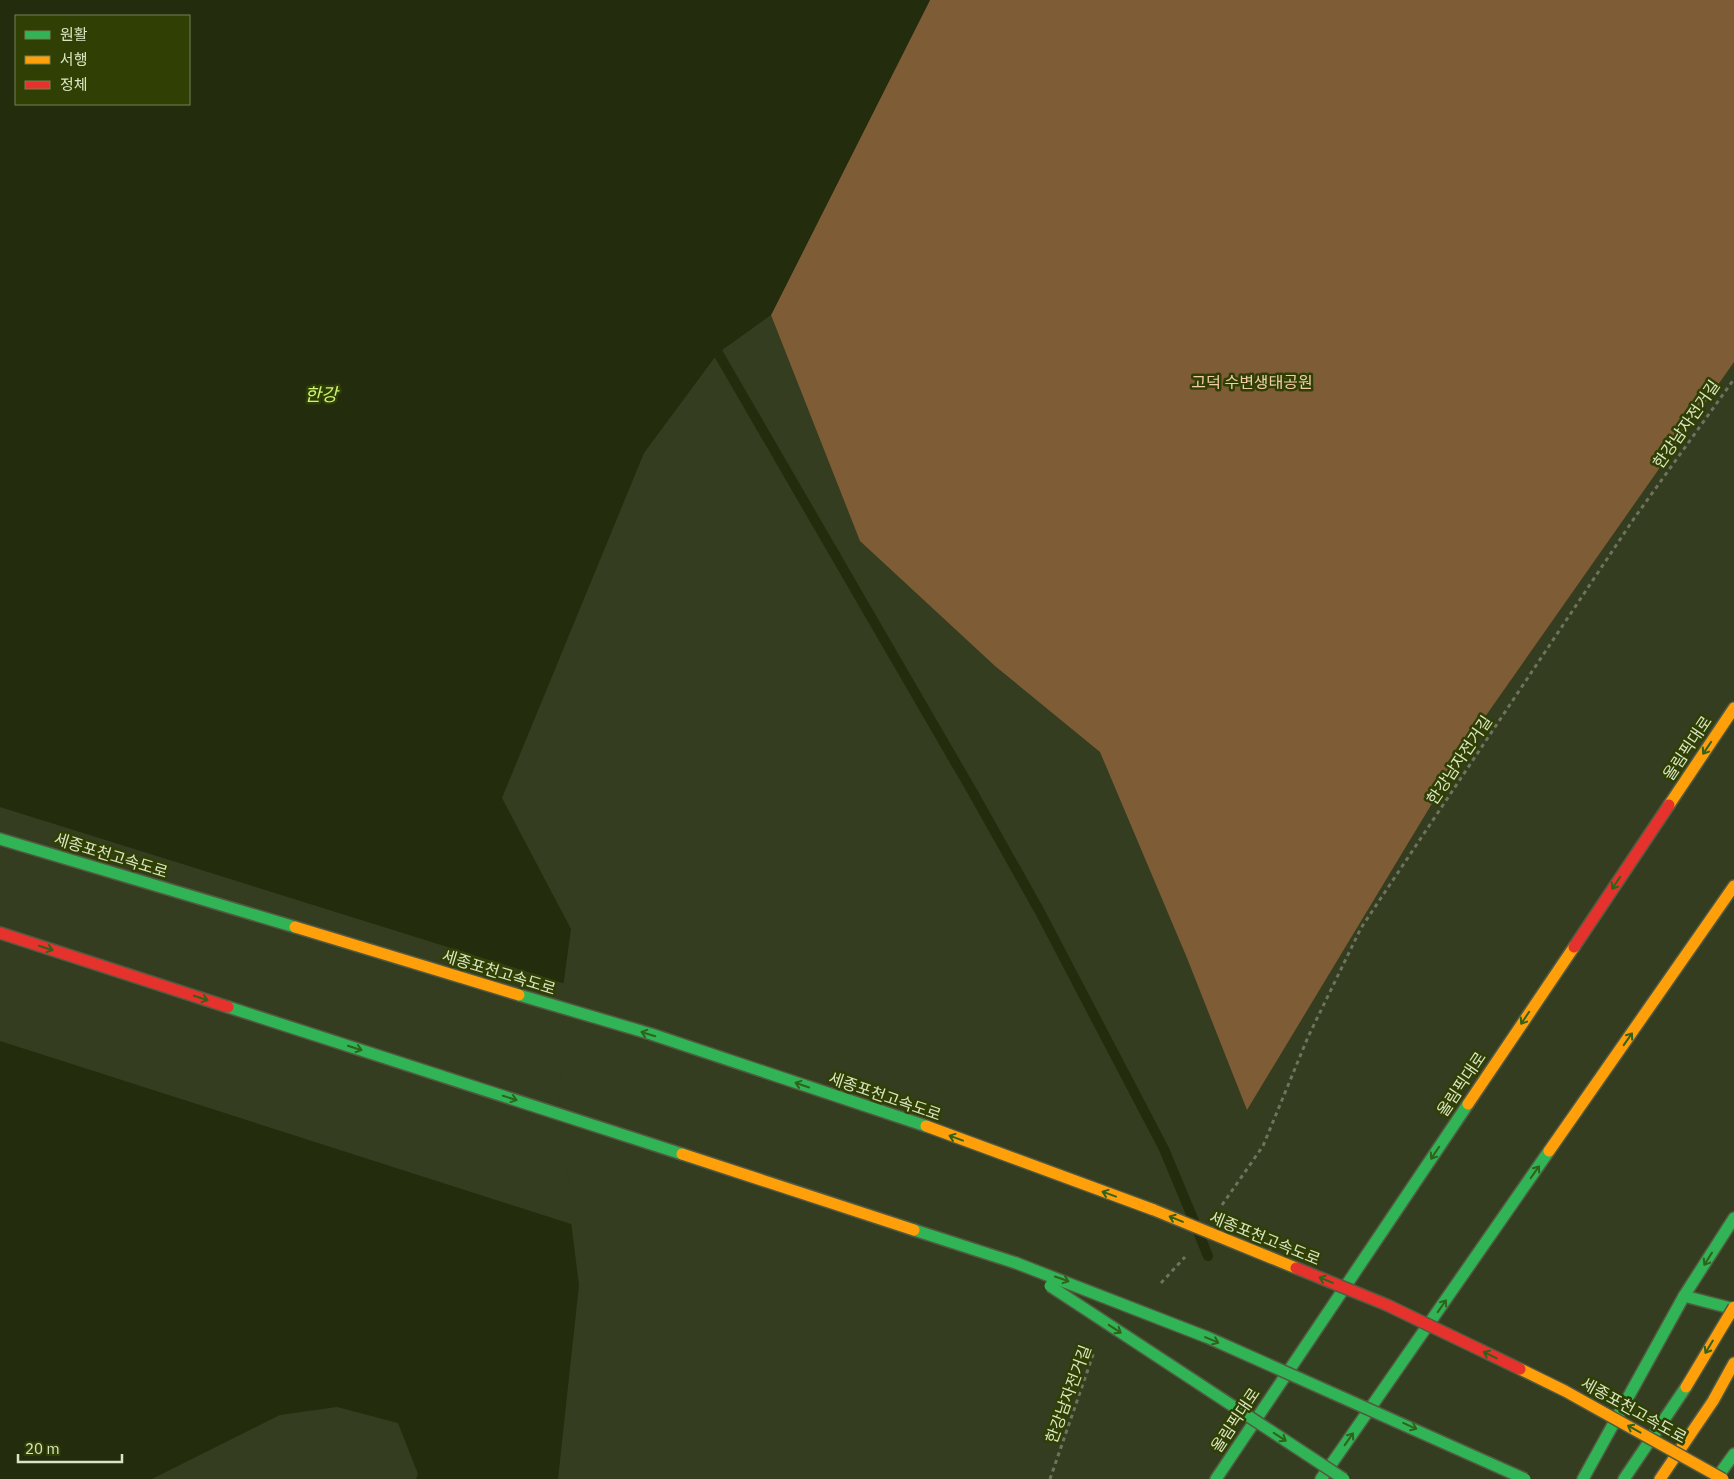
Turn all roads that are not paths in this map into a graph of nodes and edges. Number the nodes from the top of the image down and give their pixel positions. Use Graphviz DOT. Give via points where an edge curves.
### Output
graph roads {
  1 [pos="1734,708"];
  2 [pos="0,839"];
  3 [pos="1734,886"];
  4 [pos="0,933"];
  5 [pos="1734,1218"];
  6 [pos="1016,1263"];
  7 [pos="1684,1296"];
  8 [pos="1734,1308"];
  9 [pos="1734,1363"];
  10 [pos="1734,1454"];
  11 [pos="1216,1479"];
  12 [pos="1322,1479"];
  13 [pos="1344,1479"];
  14 [pos="1525,1479"];
  15 [pos="1583,1479"];
  16 [pos="1624,1479"];
  17 [pos="1660,1479"];
  18 [pos="1716,1479"];
  19 [pos="1722,1479"];
  1 -- 11 [label="main road, 올림픽대로, one-way"];
  19 -- 2 [label="main road, 세종포천고속도로, one-way, bridge" via="1565,1391 1387,1305 1145,1207 937,1130 651,1034"];
  12 -- 3 [label="main road, one-way"];
  4 -- 6 [label="main road, one-way"];
  5 -- 7 [label="main road, one-way"];
  6 -- 13 [label="main road, one-way, bridge"];
  6 -- 14 [label="main road, one-way, bridge" via="1089,1289 1248,1355"];
  7 -- 8 [label="main road"];
  7 -- 15 [label="main road"];
  8 -- 16 [label="main road, one-way, bridge"];
  9 -- 17 [label="main road" via="1713,1401"];
  10 -- 18 [label="main road"];
}
